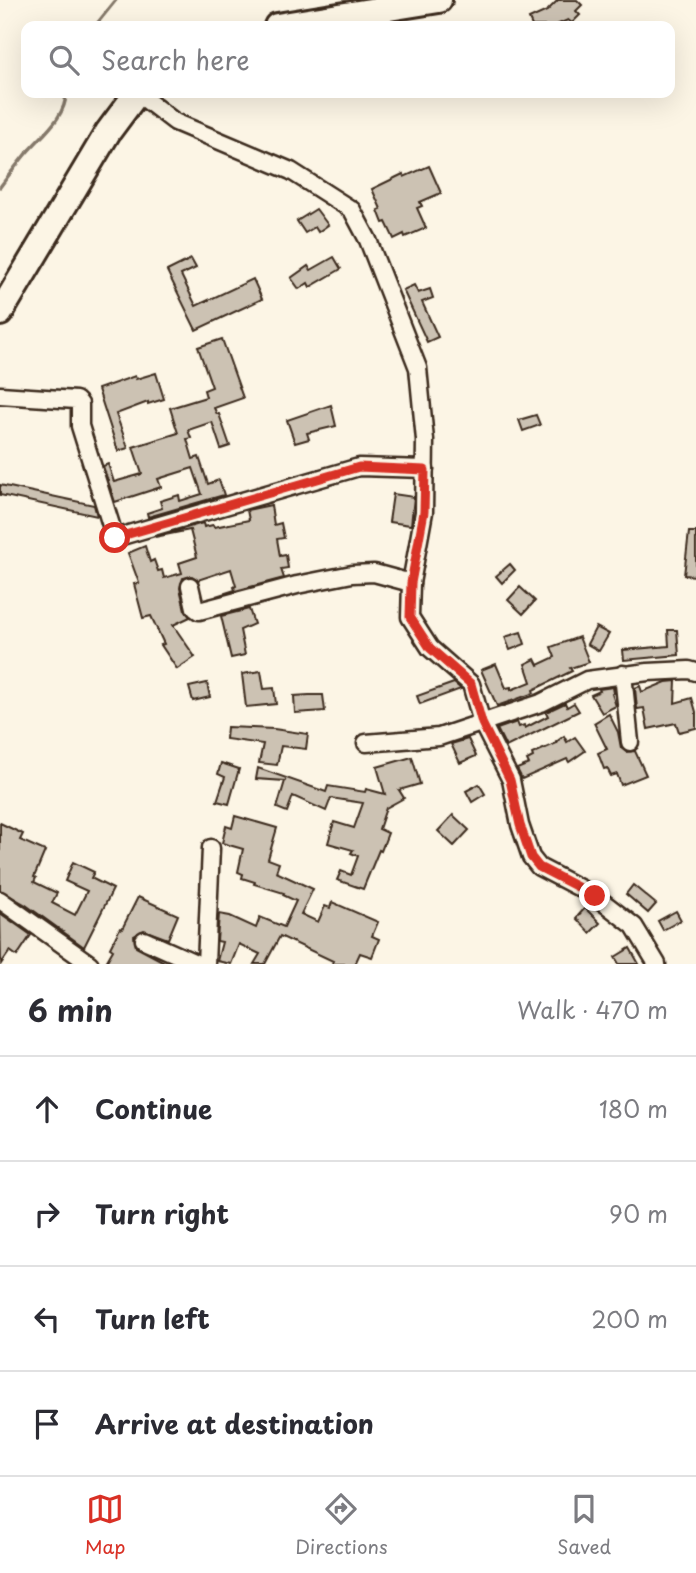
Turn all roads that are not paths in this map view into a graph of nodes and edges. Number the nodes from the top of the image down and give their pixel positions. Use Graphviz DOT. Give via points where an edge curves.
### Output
graph roads {
  1 [pos="439,0"];
  2 [pos="308,21"];
  3 [pos="133,98"];
  4 [pos="144,98"];
  5 [pos="0,313"];
  6 [pos="0,395"];
  7 [pos="425,470"];
  8 [pos="411,583"];
  9 [pos="190,586"];
  10 [pos="696,672"];
  11 [pos="623,674"];
  12 [pos="482,723"];
  13 [pos="630,742"];
  14 [pos="366,743"];
  15 [pos="211,848"];
  16 [pos="0,900"];
  17 [pos="144,940"];
  18 [pos="90,964"];
  19 [pos="198,964"];
  20 [pos="206,964"];
  21 [pos="657,964"];
  1 -- 2 [label="highway"];
  3 -- 5 [label="highway" via="108,132"];
  4 -- 7 [label="street" via="175,122 292,171 352,210 418,368"];
  6 -- 7 [label="street" via="76,400 80,404 80,426 115,538 359,467"];
  7 -- 8 [label="street" via="424,512"];
  8 -- 9 [label="street" via="374,573 352,575 199,611"];
  8 -- 12 [label="street" via="410,617 430,648 471,684"];
  10 -- 11 [label="street"];
  11 -- 12 [label="street" via="587,680 541,703"];
  11 -- 13 [label="street"];
  12 -- 14 [label="street" via="439,737"];
  12 -- 21 [label="street" via="510,780 531,857 539,867 595,896 634,926"];
  15 -- 20 [label="street"];
  16 -- 18 [label="street"];
  17 -- 19 [label="street"];
}
